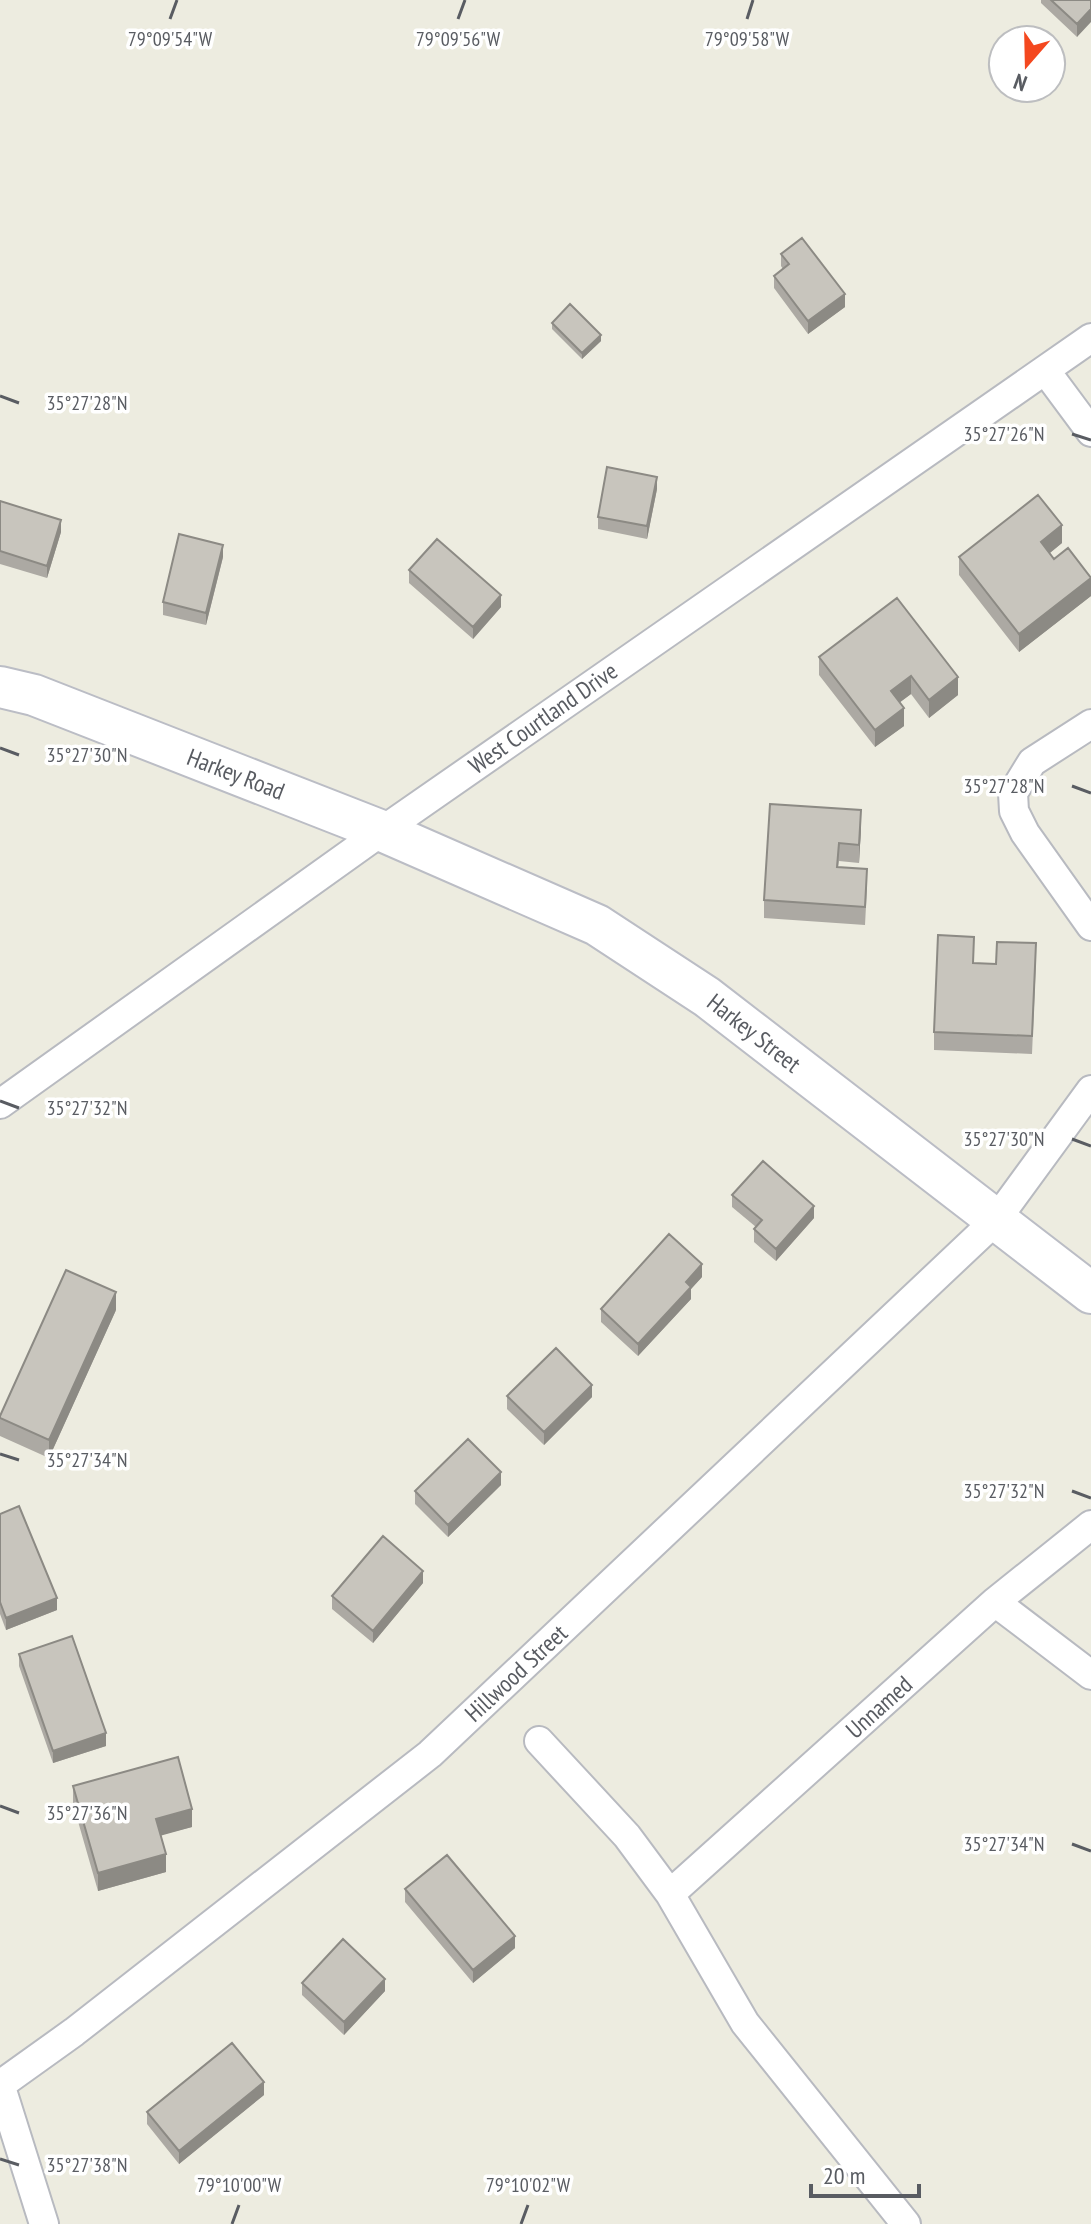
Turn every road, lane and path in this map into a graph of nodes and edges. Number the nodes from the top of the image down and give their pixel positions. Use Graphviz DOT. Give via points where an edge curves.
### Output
graph roads {
  1 [pos="1091,338"];
  2 [pos="1045,370"];
  3 [pos="1091,432"];
  4 [pos="0,687"];
  5 [pos="1091,724"];
  6 [pos="382,831"];
  7 [pos="1091,926"];
  8 [pos="1091,1090"];
  9 [pos="0,1104"];
  10 [pos="996,1220"];
  11 [pos="1091,1293"];
  12 [pos="1091,1525"];
  13 [pos="995,1602"];
  14 [pos="1091,1675"];
  15 [pos="539,1741"];
  16 [pos="670,1894"];
  17 [pos="0,2084"];
  18 [pos="44,2224"];
  19 [pos="906,2224"];
  1 -- 2 [label="street, West Courtland Drive"];
  2 -- 3 [label="street"];
  2 -- 6 [label="street, West Courtland Drive"];
  4 -- 6 [label="street, Harkey Road" via="34,695"];
  5 -- 7 [label="street" via="1032,762 1013,793 1014,811 1025,833"];
  6 -- 9 [label="street, West Courtland Drive"];
  6 -- 10 [label="street, Harkey Street" via="597,925 651,957"];
  8 -- 10 [label="street, Hillwood Street"];
  10 -- 11 [label="street, Harkey Street"];
  10 -- 17 [label="street, Hillwood Street" via="430,1754"];
  12 -- 13 [label="street, Unnamed"];
  13 -- 14 [label="street"];
  13 -- 16 [label="street, Unnamed"];
  15 -- 16 [label="street" via="627,1836"];
  16 -- 19 [label="street" via="745,2023"];
  17 -- 18 [label="street"];
}
